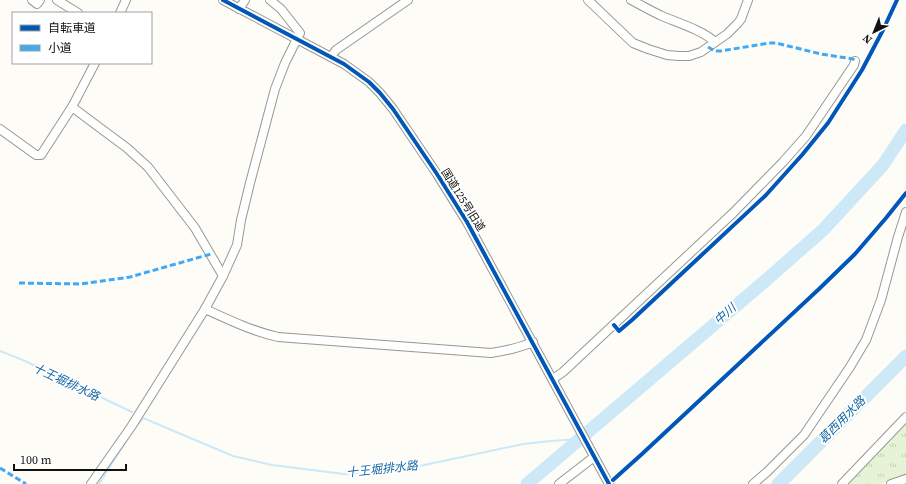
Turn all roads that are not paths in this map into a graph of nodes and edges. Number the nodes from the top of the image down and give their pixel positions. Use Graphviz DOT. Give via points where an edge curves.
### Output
graph roads {
  1 [pos="32,0"];
  2 [pos="40,0"];
  3 [pos="57,0"];
  4 [pos="126,0"];
  5 [pos="223,0"];
  6 [pos="245,0"];
  7 [pos="270,0"];
  8 [pos="408,0"];
  9 [pos="588,0"];
  10 [pos="631,0"];
  11 [pos="748,0"];
  12 [pos="239,9"];
  13 [pos="76,12"];
  14 [pos="120,12"];
  15 [pos="298,39"];
  16 [pos="715,42"];
  17 [pos="331,57"];
  18 [pos="855,62"];
  19 [pos="94,64"];
  20 [pos="72,107"];
  21 [pos="0,129"];
  22 [pos="906,212"];
  23 [pos="223,276"];
  24 [pos="204,309"];
  25 [pos="532,342"];
  26 [pos="553,379"];
  27 [pos="906,417"];
  28 [pos="593,455"];
  29 [pos="906,479"];
  30 [pos="91,484"];
  31 [pos="559,484"];
  32 [pos="609,484"];
  33 [pos="753,484"];
  34 [pos="842,484"];
  35 [pos="893,484"];
  1 -- 2 [label="street" via="37,4"];
  3 -- 13 [label="street"];
  4 -- 14 [label="street"];
  5 -- 12 [label="street, 国道125号旧道"];
  6 -- 12 [label="street"];
  7 -- 15 [label="street" via="282,9 298,30"];
  8 -- 17 [label="street" via="336,50"];
  9 -- 16 [label="street" via="633,43 648,50 667,55 689,56 701,52"];
  10 -- 16 [label="street"];
  11 -- 16 [label="street" via="738,23"];
  12 -- 15 [label="street, 国道125号旧道"];
  15 -- 17 [label="street, 国道125号旧道"];
  15 -- 23 [label="street" via="275,88 237,245"];
  17 -- 25 [label="street, 国道125号旧道" via="369,82 393,109 467,222"];
  18 -- 26 [label="street" via="806,136 772,174 619,320"];
  19 -- 20 [label="street"];
  20 -- 21 [label="street" via="41,155 36,155"];
  20 -- 23 [label="street" via="128,148 148,167 195,228"];
  22 -- 33 [label="street" via="881,300 866,340 804,435"];
  23 -- 24 [label="street"];
  24 -- 25 [label="street" via="278,338 491,353 525,346"];
  24 -- 30 [label="street" via="131,427"];
  25 -- 26 [label="street, 国道125号旧道"];
  26 -- 28 [label="street, 国道125号旧道"];
  27 -- 34 [label="street"];
  28 -- 31 [label="street"];
  28 -- 32 [label="street, 国道125号旧道"];
  29 -- 35 [label="street"];
}
